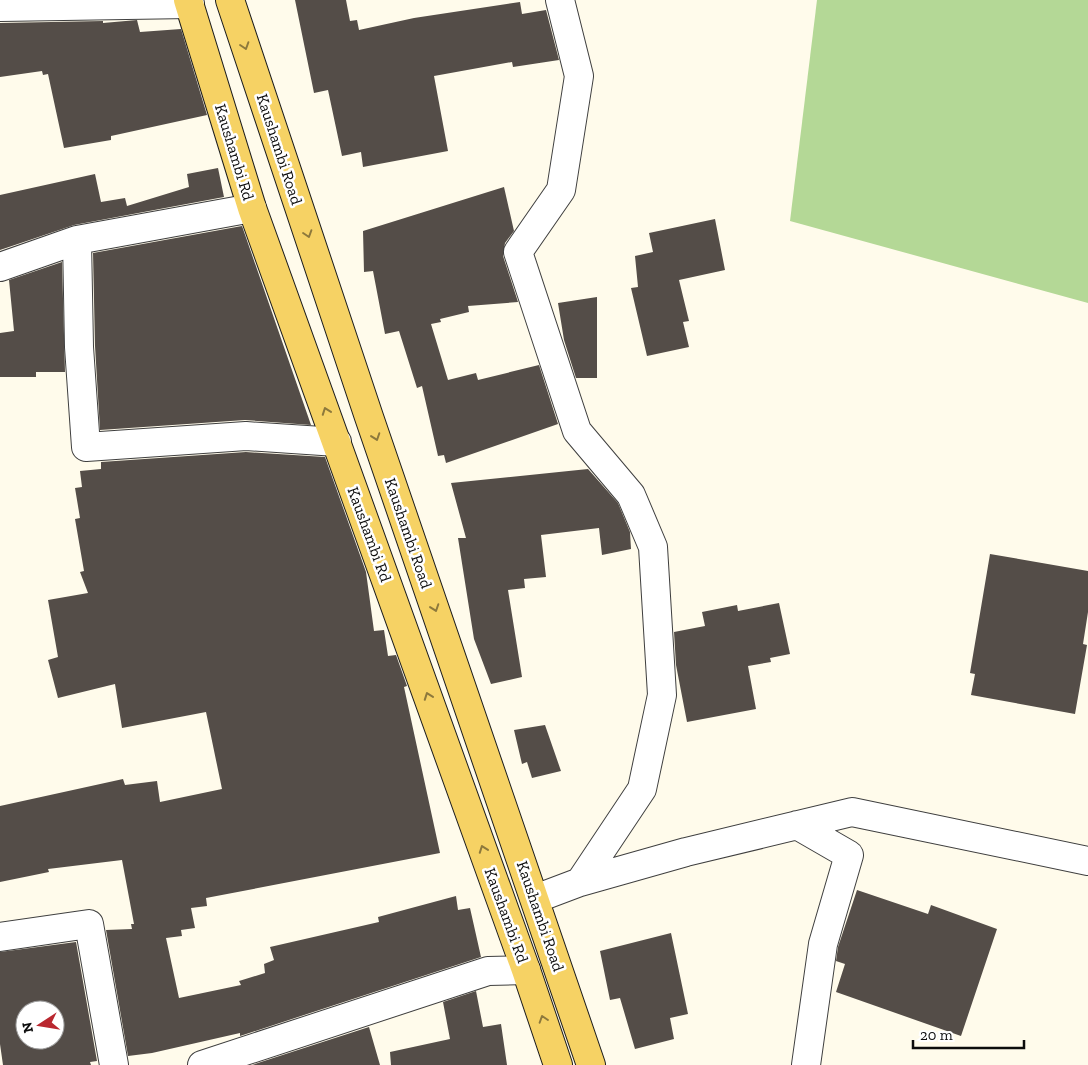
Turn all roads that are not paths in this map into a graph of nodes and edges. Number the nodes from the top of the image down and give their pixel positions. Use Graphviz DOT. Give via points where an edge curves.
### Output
graph roads {
  1 [pos="230,0"];
  2 [pos="560,0"];
  3 [pos="189,2"];
  4 [pos="0,7"];
  5 [pos="252,208"];
  6 [pos="77,240"];
  7 [pos="0,267"];
  8 [pos="337,442"];
  9 [pos="797,825"];
  10 [pos="1088,862"];
  11 [pos="580,882"];
  12 [pos="535,899"];
  13 [pos="0,937"];
  14 [pos="526,970"];
  15 [pos="114,1065"];
  16 [pos="202,1065"];
  17 [pos="558,1065"];
  18 [pos="591,1065"];
  19 [pos="806,1065"];
  1 -- 12 [label="main road, Kaushambi Road, one-way"];
  2 -- 11 [label="street" via="579,76 561,190 518,252 577,430 631,495 653,548 662,695 642,789"];
  3 -- 4 [label="street"];
  3 -- 5 [label="main road, Kaushambi Rd"];
  5 -- 6 [label="street"];
  8 -- 5 [label="main road, Kaushambi Rd, one-way"];
  6 -- 7 [label="street"];
  6 -- 8 [label="street" via="79,347 86,447 246,436"];
  14 -- 8 [label="main road, Kaushambi Rd, one-way"];
  9 -- 10 [label="street" via="852,812"];
  9 -- 11 [label="street"];
  9 -- 19 [label="street" via="849,855 823,944"];
  11 -- 12 [label="street"];
  12 -- 18 [label="main road, Kaushambi Road"];
  13 -- 15 [label="street" via="90,924"];
  14 -- 16 [label="street" via="488,971"];
  17 -- 14 [label="main road, Kaushambi Rd, one-way"];
}
